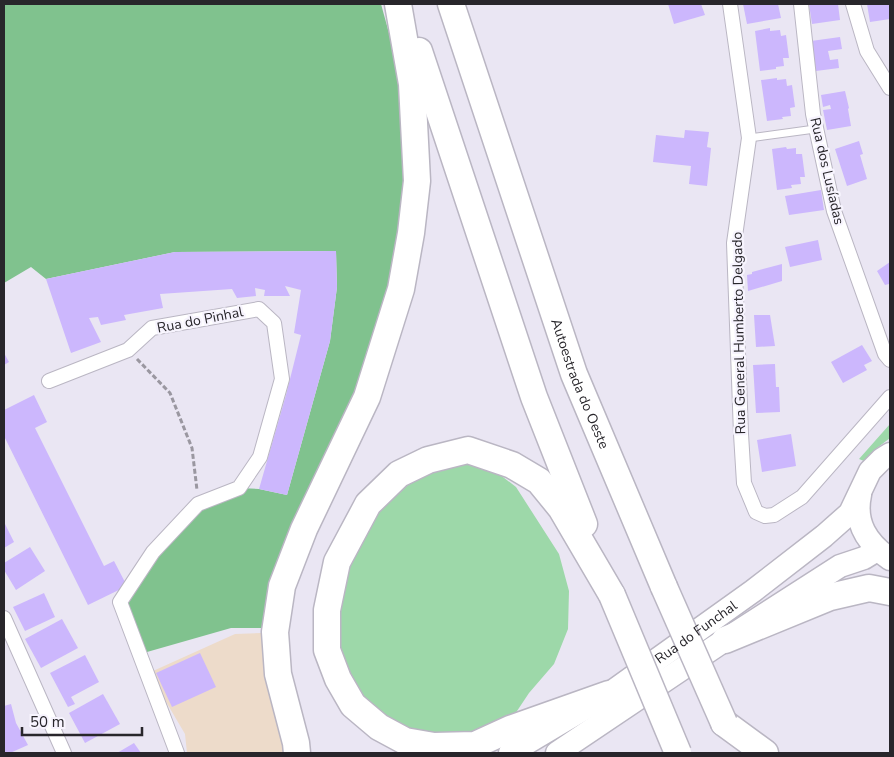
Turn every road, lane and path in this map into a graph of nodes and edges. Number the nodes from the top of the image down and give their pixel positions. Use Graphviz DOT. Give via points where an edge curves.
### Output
graph roads {
  1 [pos="398,4"];
  2 [pos="404,4"];
  3 [pos="451,4"];
  4 [pos="730,4"];
  5 [pos="801,4"];
  6 [pos="853,4"];
  7 [pos="890,88"];
  8 [pos="815,130"];
  9 [pos="749,138"];
  10 [pos="128,350"];
  11 [pos="890,360"];
  12 [pos="49,381"];
  13 [pos="890,397"];
  14 [pos="890,454"];
  15 [pos="862,486"];
  16 [pos="198,504"];
  17 [pos="884,554"];
  18 [pos="890,592"];
  19 [pos="612,595"];
  20 [pos="4,618"];
  21 [pos="725,640"];
  22 [pos="609,694"];
  23 [pos="724,723"];
  24 [pos="64,753"];
  25 [pos="177,753"];
  26 [pos="298,753"];
  27 [pos="510,753"];
  28 [pos="558,753"];
  29 [pos="678,753"];
  30 [pos="738,753"];
  31 [pos="766,753"];
  1 -- 26 [label="highway" via="412,94 417,181 411,233 401,289 367,397 304,529 282,586 275,632 278,674"];
  2 -- 19 [label="highway" via="534,397"];
  3 -- 23 [label="highway, Autoestrada do Oeste, bridge" via="574,374"];
  4 -- 9 [label="street, Rua General Humberto Delgado"];
  5 -- 8 [label="street, Rua dos Lusíadas"];
  6 -- 7 [label="street" via="868,51"];
  8 -- 9 [label="lane"];
  8 -- 11 [label="street, Rua dos Lusíadas" via="834,211 885,354"];
  9 -- 13 [label="street, Rua General Humberto Delgado" via="734,243 744,483 756,512 774,515 802,497"];
  10 -- 12 [label="street, Rua do Pinhal"];
  10 -- 16 [label="path" via="170,393 192,448"];
  10 -- 16 [label="street, Rua do Pinhal" via="152,328 259,309 274,323 282,379 260,457 239,488"];
  14 -- 15 [label="main road, Rua do Funchal" via="870,471"];
  15 -- 17 [label="main road, Rua do Funchal" via="858,503 860,520 866,536"];
  15 -- 22 [label="main road, Rua do Funchal" via="850,513 824,536"];
  16 -- 25 [label="street, Rua do Pinhal" via="153,552 120,602"];
  17 -- 21 [label="main road, Rua do Funchal" via="840,566"];
  18 -- 21 [label="highway" via="869,588 830,597"];
  19 -- 22 [label="highway" via="561,508 539,481 512,465 468,450 428,460 399,474 368,504 338,562 327,610 326,650 353,705 379,727 405,741 434,746 475,745 510,729"];
  19 -- 29 [label="highway, bridge"];
  20 -- 24 [label="street"];
  21 -- 28 [label="main road, Rua do Funchal"];
  22 -- 27 [label="main road, Rua do Funchal"];
  23 -- 30 [label="highway, Autoestrada do Oeste"];
  23 -- 31 [label="highway"];
}
